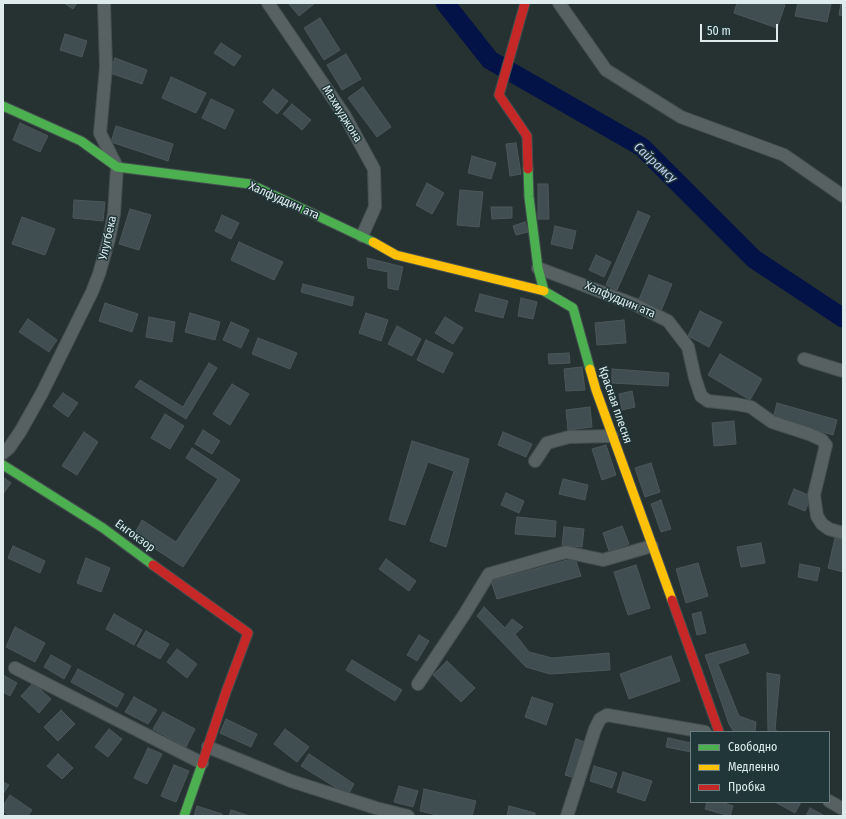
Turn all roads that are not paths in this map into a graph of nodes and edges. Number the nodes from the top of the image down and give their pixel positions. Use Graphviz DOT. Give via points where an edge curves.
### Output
graph roads {
  1 [pos="104,3"];
  2 [pos="268,3"];
  3 [pos="525,3"];
  4 [pos="559,3"];
  5 [pos="3,106"];
  6 [pos="117,167"];
  7 [pos="843,196"];
  8 [pos="362,236"];
  9 [pos="538,268"];
  10 [pos="544,291"];
  11 [pos="804,359"];
  12 [pos="843,371"];
  13 [pos="612,436"];
  14 [pos="3,453"];
  15 [pos="535,461"];
  16 [pos="3,465"];
  17 [pos="843,533"];
  18 [pos="652,546"];
  19 [pos="15,668"];
  20 [pos="418,684"];
  21 [pos="699,731"];
  22 [pos="719,731"];
  23 [pos="208,747"];
  24 [pos="202,763"];
  25 [pos="830,801"];
  26 [pos="843,809"];
  27 [pos="184,816"];
  28 [pos="408,816"];
  29 [pos="567,816"];
  1 -- 6 [label="street" via="106,67 100,133"];
  2 -- 8 [label="street, Махмуджона" via="346,116 374,169 375,207"];
  3 -- 9 [label="street" via="499,95 527,136 529,197"];
  4 -- 7 [label="street" via="606,70 681,118 784,155"];
  5 -- 6 [label="street, Халфуддин ата" via="81,141"];
  6 -- 8 [label="street, Халфуддин ата" via="250,184"];
  6 -- 14 [label="street, Улугбека" via="114,214 92,292 42,393 20,432"];
  8 -- 10 [label="street, Халфуддин ата" via="396,255"];
  9 -- 10 [label="street"];
  9 -- 17 [label="street, Халфуддин ата" via="636,305 668,321 688,347 701,396 708,401 750,407 772,422 822,440 826,445 814,495 817,516 829,529"];
  10 -- 13 [label="street, Красная плесня" via="573,308"];
  11 -- 12 [label="street"];
  13 -- 15 [label="street" via="569,437 547,443"];
  13 -- 18 [label="street, Красная плесня"];
  16 -- 23 [label="street, Енгокзор" via="103,528 248,634"];
  18 -- 20 [label="street" via="603,560 566,552 489,574"];
  18 -- 22 [label="street, Красная плесня"];
  19 -- 24 [label="street"];
  21 -- 29 [label="street" via="607,715 600,719"];
  23 -- 24 [label="street"];
  23 -- 28 [label="street" via="291,781"];
  24 -- 27 [label="street"];
  25 -- 26 [label="street"];
}
